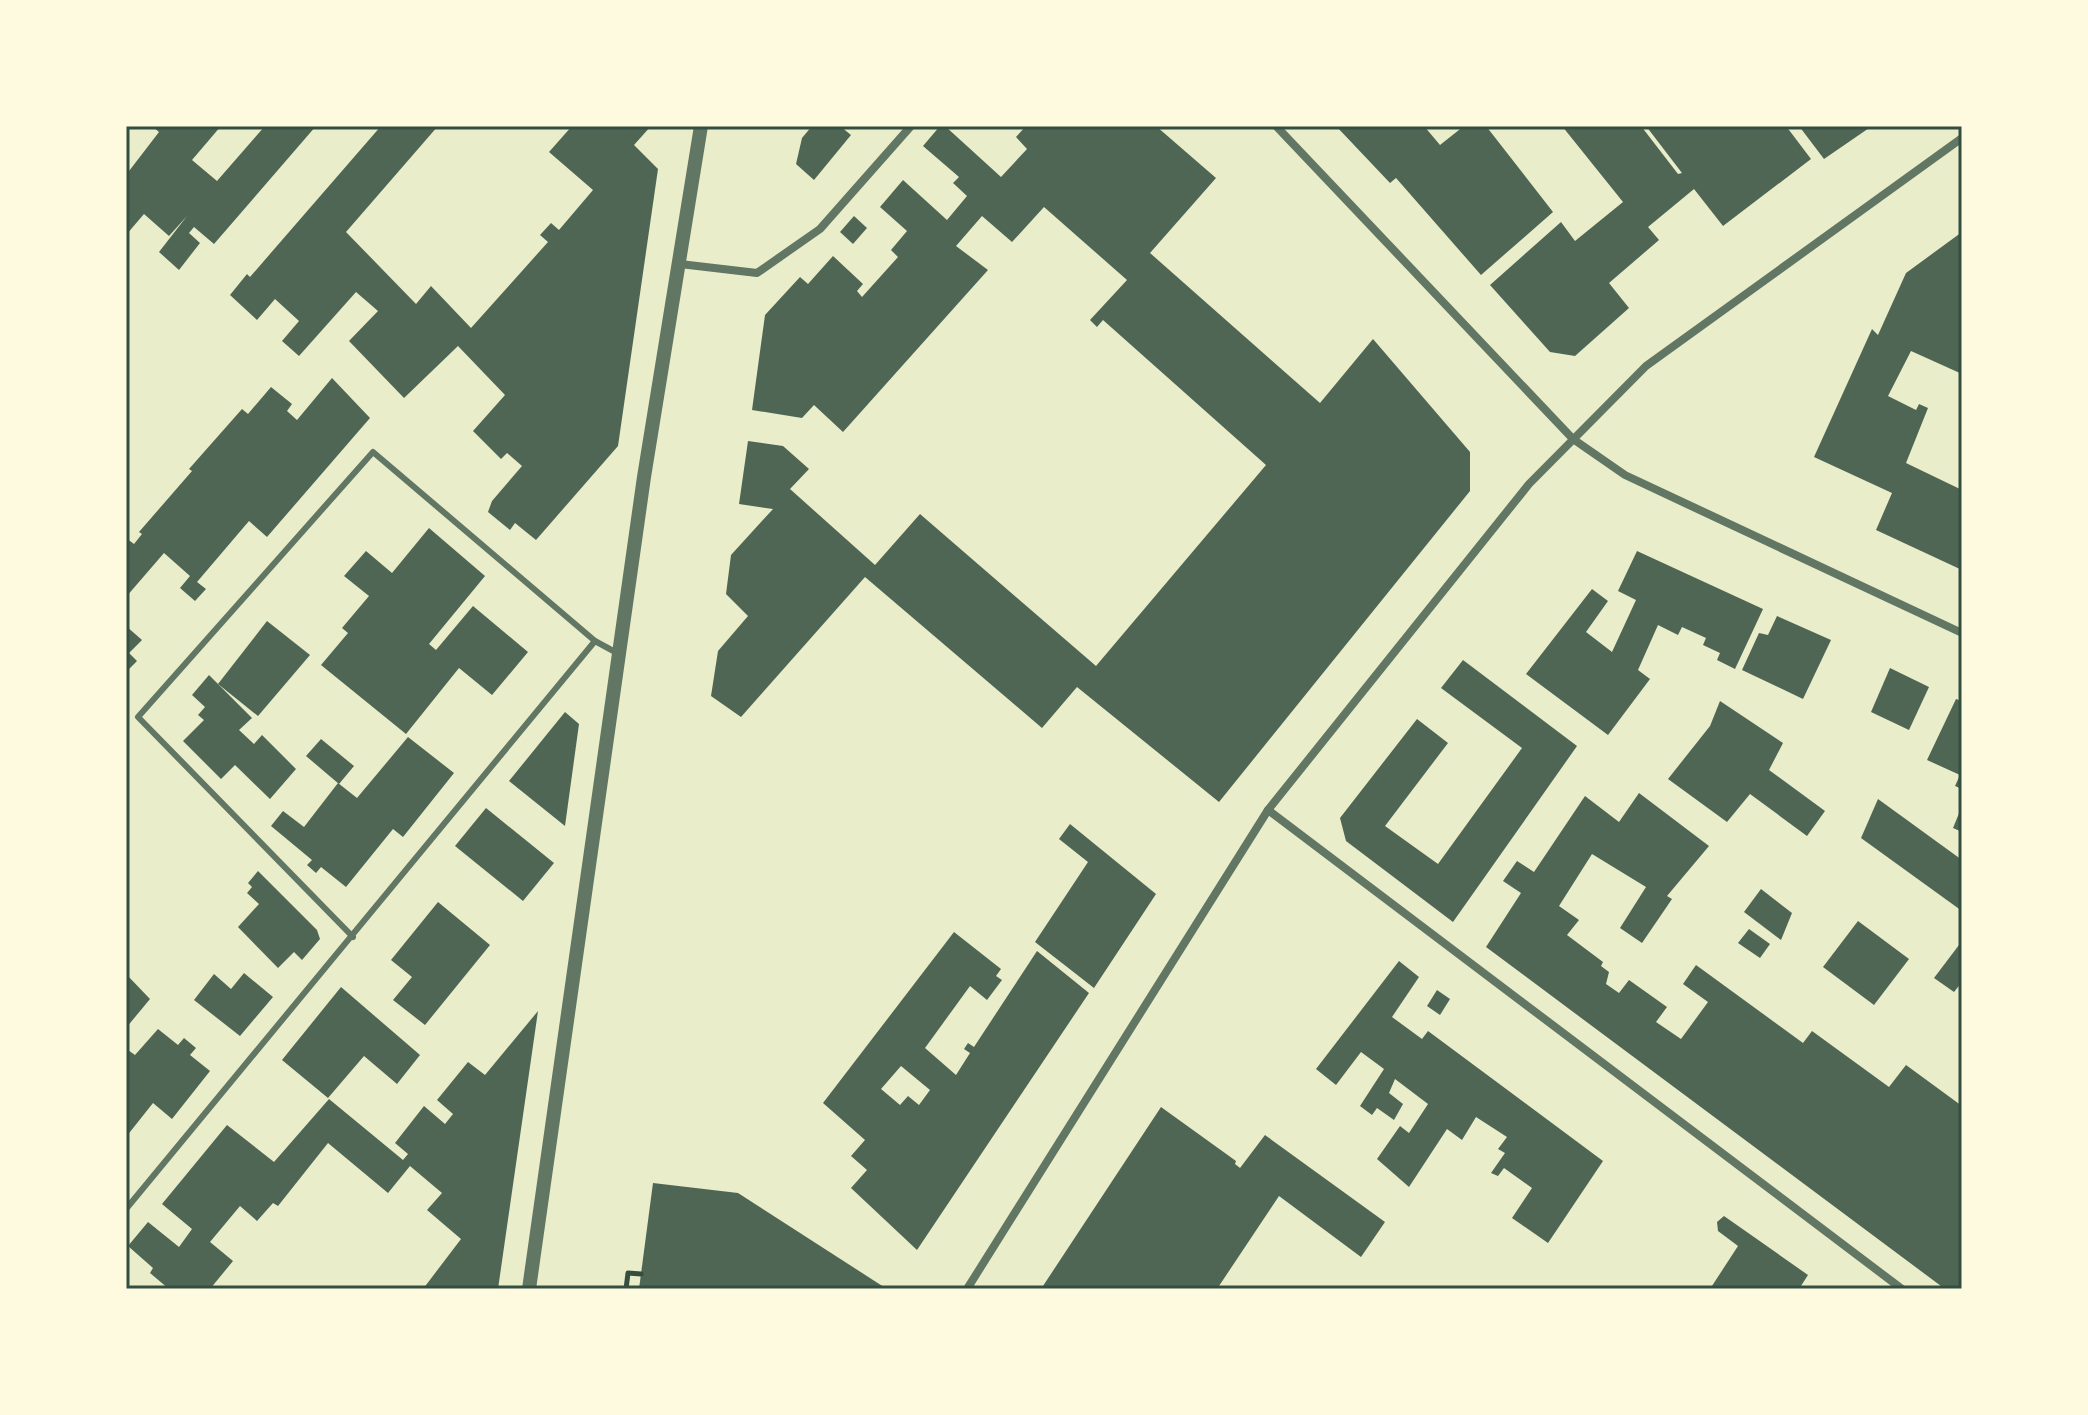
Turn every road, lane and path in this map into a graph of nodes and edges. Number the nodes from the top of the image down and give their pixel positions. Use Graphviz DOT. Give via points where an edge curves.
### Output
graph roads {
  1 [pos="701,126"];
  2 [pos="911,126"];
  3 [pos="1276,126"];
  4 [pos="1962,138"];
  5 [pos="680,264"];
  6 [pos="1573,439"];
  7 [pos="1962,633"];
  8 [pos="595,641"];
  9 [pos="620,655"];
  10 [pos="1268,810"];
  11 [pos="353,937"];
  12 [pos="126,1209"];
  13 [pos="641,1274"];
  14 [pos="529,1289"];
  15 [pos="626,1289"];
  16 [pos="967,1289"];
  17 [pos="1902,1289"];
  1 -- 5 [label="street"];
  2 -- 5 [label="street" via="820,229 757,273"];
  3 -- 6 [label="street"];
  4 -- 6 [label="street" via="1646,366"];
  5 -- 9 [label="street"];
  6 -- 7 [label="street" via="1625,475"];
  6 -- 10 [label="street" via="1529,484"];
  8 -- 9 [label="lane"];
  8 -- 11 [label="lane"];
  8 -- 11 [label="lane" via="373,452 138,717"];
  9 -- 14 [label="street"];
  10 -- 16 [label="street"];
  10 -- 17 [label="street"];
  11 -- 12 [label="lane"];
  13 -- 15 [label="path" via="628,1273"];
}
